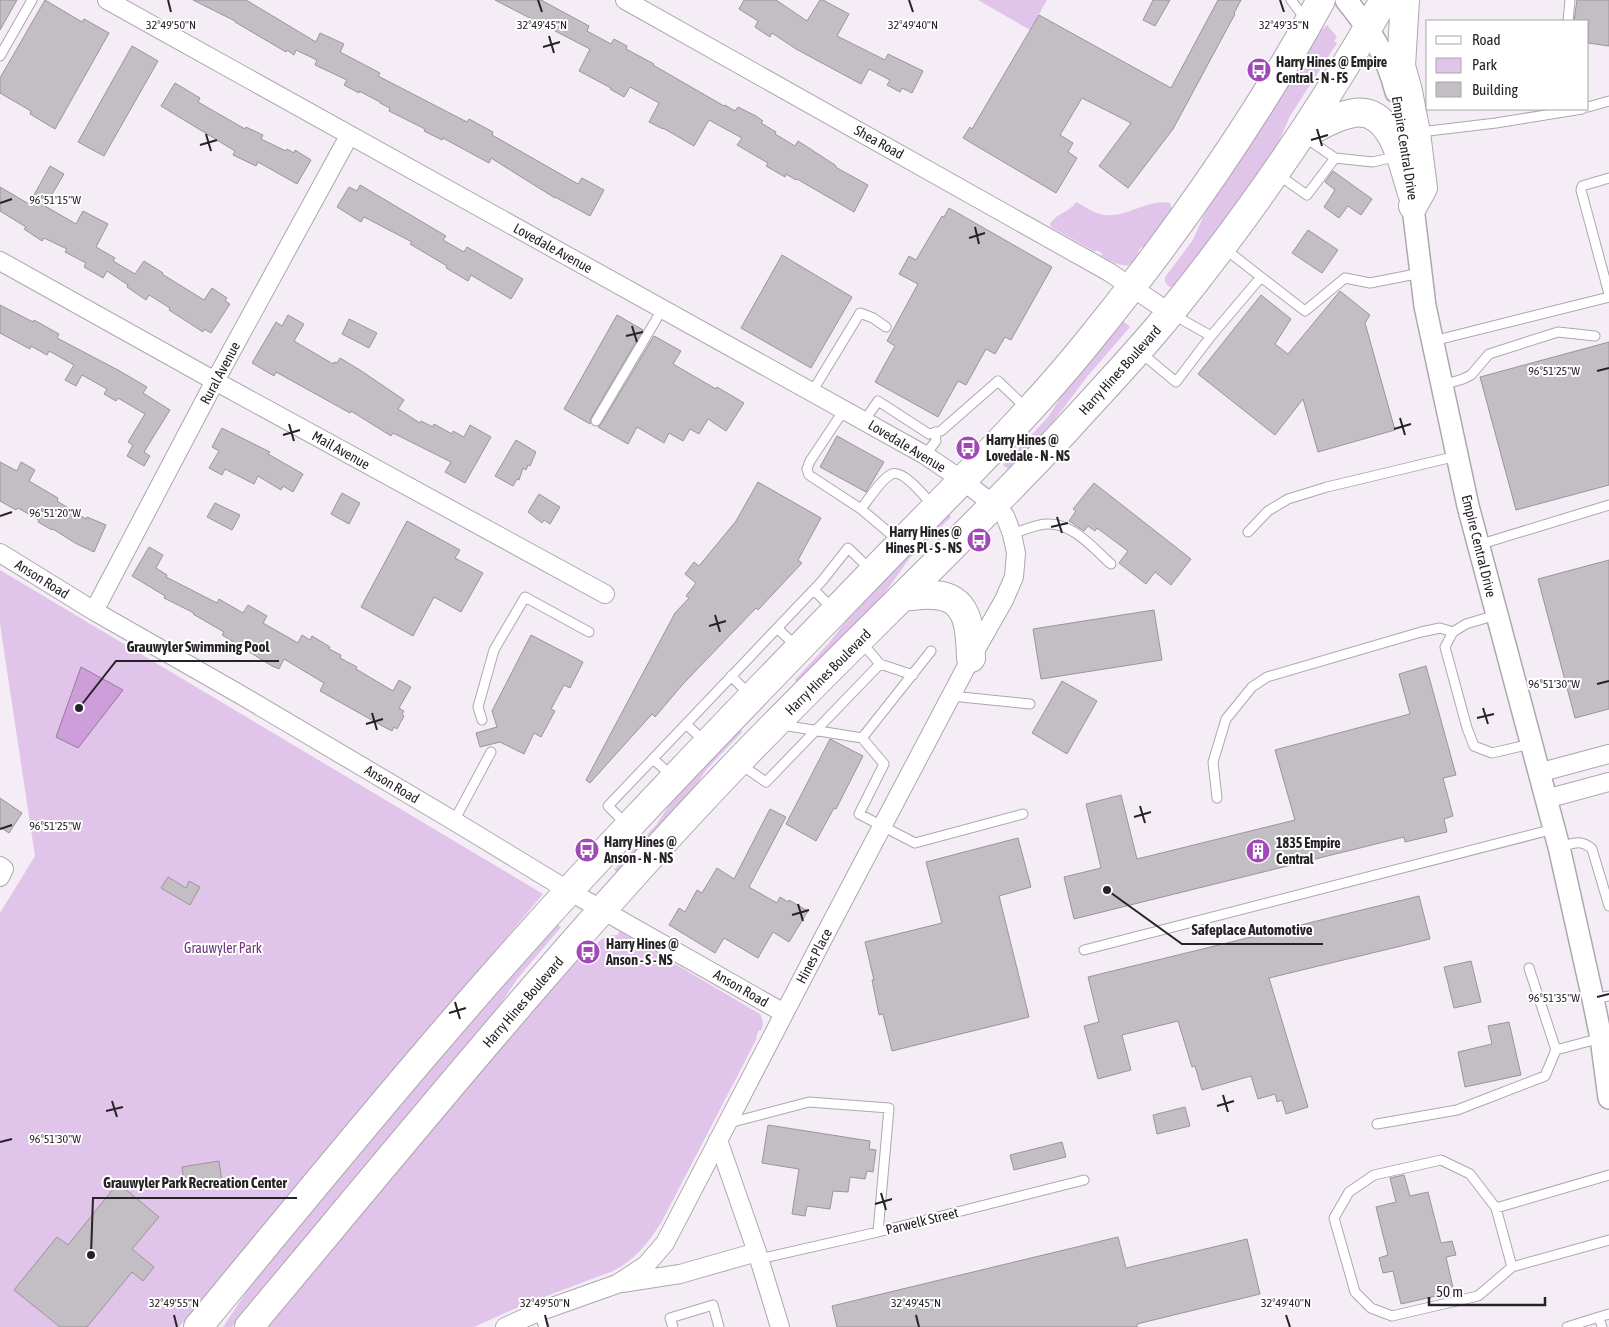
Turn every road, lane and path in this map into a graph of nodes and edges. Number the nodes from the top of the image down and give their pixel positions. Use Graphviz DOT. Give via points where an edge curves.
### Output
graph roads {
  1 [pos="32,0"];
  2 [pos="107,0"];
  3 [pos="625,0"];
  4 [pos="1291,0"];
  5 [pos="1346,0"];
  6 [pos="1384,0"];
  7 [pos="1405,0"];
  8 [pos="1570,0"];
  9 [pos="1315,12"];
  10 [pos="1568,20"];
  11 [pos="1368,28"];
  12 [pos="0,56"];
  13 [pos="1609,101"];
  14 [pos="1589,107"];
  15 [pos="1560,111"];
  16 [pos="348,136"];
  17 [pos="1302,136"];
  18 [pos="1407,141"];
  19 [pos="1335,158"];
  20 [pos="1275,173"];
  21 [pos="1609,178"];
  22 [pos="1412,200"];
  23 [pos="1222,246"];
  24 [pos="0,261"];
  25 [pos="1421,273"];
  26 [pos="1261,277"];
  27 [pos="1132,287"];
  28 [pos="1609,295"];
  29 [pos="663,308"];
  30 [pos="1170,313"];
  31 [pos="886,327"];
  32 [pos="1211,336"];
  33 [pos="1595,336"];
  34 [pos="1433,341"];
  35 [pos="1138,350"];
  36 [pos="215,381"];
  37 [pos="1442,385"];
  38 [pos="812,392"];
  39 [pos="844,410"];
  40 [pos="1029,410"];
  41 [pos="596,421"];
  42 [pos="864,421"];
  43 [pos="936,432"];
  44 [pos="925,455"];
  45 [pos="1458,456"];
  46 [pos="962,480"];
  47 [pos="994,505"];
  48 [pos="1609,505"];
  49 [pos="935,508"];
  50 [pos="861,509"];
  51 [pos="1248,532"];
  52 [pos="1012,534"];
  53 [pos="901,543"];
  54 [pos="1478,546"];
  55 [pos="0,553"];
  56 [pos="1111,564"];
  57 [pos="873,572"];
  58 [pos="814,590"];
  59 [pos="605,594"];
  60 [pos="902,597"];
  61 [pos="94,611"];
  62 [pos="835,611"];
  63 [pos="1496,615"];
  64 [pos="777,628"];
  65 [pos="589,632"];
  66 [pos="1453,632"];
  67 [pos="860,640"];
  68 [pos="799,649"];
  69 [pos="931,651"];
  70 [pos="971,658"];
  71 [pos="880,664"];
  72 [pos="913,675"];
  73 [pos="731,676"];
  74 [pos="951,696"];
  75 [pos="752,697"];
  76 [pos="1030,704"];
  77 [pos="482,720"];
  78 [pos="686,724"];
  79 [pos="777,724"];
  80 [pos="816,732"];
  81 [pos="862,738"];
  82 [pos="708,743"];
  83 [pos="1531,744"];
  84 [pos="491,752"];
  85 [pos="1609,754"];
  86 [pos="653,759"];
  87 [pos="738,763"];
  88 [pos="1538,773"];
  89 [pos="674,778"];
  90 [pos="1609,782"];
  91 [pos="1217,798"];
  92 [pos="1546,799"];
  93 [pos="1023,814"];
  94 [pos="454,821"];
  95 [pos="629,826"];
  96 [pos="882,827"];
  97 [pos="1557,838"];
  98 [pos="569,891"];
  99 [pos="1609,906"];
  100 [pos="603,909"];
  101 [pos="1084,950"];
  102 [pos="1529,968"];
  103 [pos="1601,998"];
  104 [pos="784,1013"];
  105 [pos="1601,1038"];
  106 [pos="1556,1050"];
  107 [pos="1609,1098"];
  108 [pos="726,1123"];
  109 [pos="1377,1124"];
  110 [pos="718,1140"];
  111 [pos="1609,1175"];
  112 [pos="1084,1180"];
  113 [pos="1496,1208"];
  114 [pos="878,1232"];
  115 [pos="1609,1240"];
  116 [pos="758,1255"];
  117 [pos="1512,1267"];
  118 [pos="617,1284"];
  119 [pos="1609,1314"];
  120 [pos="1599,1317"];
  121 [pos="541,1320"];
  122 [pos="198,1327"];
  123 [pos="249,1327"];
  124 [pos="505,1327"];
  125 [pos="673,1327"];
  126 [pos="719,1327"];
  127 [pos="780,1327"];
  128 [pos="1567,1327"];
  129 [pos="1602,1327"];
  1 -- 12 [label="lane"];
  2 -- 16 [label="street, Lovedale Avenue"];
  3 -- 27 [label="street, Shea Road"];
  4 -- 9 [label="lane"];
  5 -- 11 [label="street, Empire Central Drive"];
  6 -- 11 [label="main road, Harry Hines Boulevard"];
  7 -- 18 [label="main road" via="1401,66 1408,91"];
  8 -- 10 [label="lane"];
  9 -- 27 [label="main road" via="1230,152"];
  11 -- 17 [label="main road, Harry Hines Boulevard"];
  11 -- 18 [label="street, Empire Central Drive" via="1394,81"];
  13 -- 14 [label="lane"];
  15 -- 18 [label="lane"];
  16 -- 29 [label="street, Lovedale Avenue"];
  16 -- 36 [label="street, Rural Avenue"];
  17 -- 18 [label="main road" via="1334,120 1363,113 1373,115"];
  17 -- 19 [label="lane"];
  17 -- 20 [label="main road, Harry Hines Boulevard"];
  18 -- 19 [label="lane" via="1373,162"];
  18 -- 22 [label="main road"];
  19 -- 20 [label="lane" via="1308,195"];
  20 -- 23 [label="main road, Harry Hines Boulevard"];
  21 -- 28 [label="lane" via="1582,186 1581,190"];
  22 -- 25 [label="street, Empire Central Drive"];
  23 -- 26 [label="lane"];
  23 -- 30 [label="main road, Harry Hines Boulevard"];
  24 -- 36 [label="street, Mail Avenue"];
  25 -- 26 [label="lane" via="1370,283 1346,278 1305,311"];
  25 -- 34 [label="street, Empire Central Drive"];
  26 -- 32 [label="lane"];
  27 -- 30 [label="street, Shea Road"];
  27 -- 40 [label="main road"];
  28 -- 34 [label="lane"];
  29 -- 38 [label="street, Lovedale Avenue"];
  29 -- 41 [label="lane"];
  30 -- 32 [label="lane"];
  30 -- 35 [label="main road, Harry Hines Boulevard"];
  31 -- 38 [label="lane" via="860,313"];
  32 -- 35 [label="lane" via="1176,382"];
  33 -- 37 [label="lane" via="1558,332 1489,354 1471,375"];
  34 -- 37 [label="street, Empire Central Drive"];
  35 -- 47 [label="main road, Harry Hines Boulevard"];
  36 -- 59 [label="street, Mail Avenue"];
  36 -- 61 [label="street, Rural Avenue"];
  37 -- 45 [label="street, Empire Central Drive"];
  38 -- 39 [label="street, Lovedale Avenue"];
  39 -- 42 [label="street, Lovedale Avenue"];
  39 -- 50 [label="lane" via="807,469 810,475"];
  40 -- 43 [label="lane" via="998,381 942,431"];
  40 -- 46 [label="main road"];
  42 -- 43 [label="lane" via="878,402 929,434"];
  42 -- 44 [label="street, Lovedale Avenue"];
  43 -- 44 [label="lane" via="936,441"];
  44 -- 46 [label="street, Lovedale Avenue"];
  45 -- 51 [label="lane" via="1288,499 1268,511"];
  45 -- 54 [label="street, Empire Central Drive"];
  46 -- 47 [label="street, Lovedale Avenue"];
  46 -- 49 [label="main road"];
  47 -- 52 [label="street, Hines Place" via="1005,516"];
  47 -- 60 [label="main road, Harry Hines Boulevard"];
  48 -- 54 [label="lane"];
  49 -- 50 [label="lane" via="904,476 895,473 884,481"];
  49 -- 53 [label="main road"];
  50 -- 53 [label="lane"];
  52 -- 56 [label="lane" via="1044,524 1060,524"];
  52 -- 70 [label="street, Hines Place" via="1016,553 1014,577"];
  53 -- 57 [label="main road"];
  54 -- 63 [label="street, Empire Central Drive"];
  55 -- 61 [label="street, Anson Road"];
  57 -- 58 [label="lane" via="848,548"];
  57 -- 62 [label="main road"];
  58 -- 62 [label="lane"];
  58 -- 64 [label="lane"];
  60 -- 67 [label="main road, Harry Hines Boulevard"];
  60 -- 70 [label="main road" via="932,594 953,600 966,614"];
  61 -- 94 [label="street, Anson Road"];
  62 -- 68 [label="main road"];
  63 -- 66 [label="lane" via="1466,624"];
  63 -- 83 [label="street, Empire Central Drive"];
  64 -- 68 [label="lane"];
  64 -- 73 [label="lane"];
  65 -- 77 [label="lane" via="525,597 494,650 478,707"];
  66 -- 83 [label="lane" via="1445,647 1474,746 1492,753"];
  66 -- 91 [label="lane" via="1440,628 1421,632 1267,677 1252,687 1226,719 1213,762"];
  67 -- 71 [label="lane"];
  67 -- 79 [label="main road, Harry Hines Boulevard"];
  68 -- 75 [label="main road"];
  69 -- 72 [label="lane"];
  70 -- 74 [label="street, Hines Place"];
  71 -- 72 [label="lane"];
  71 -- 80 [label="lane"];
  72 -- 81 [label="lane"];
  73 -- 75 [label="lane"];
  73 -- 78 [label="lane"];
  74 -- 76 [label="lane"];
  74 -- 96 [label="street, Hines Place"];
  75 -- 79 [label="main road"];
  75 -- 82 [label="main road"];
  78 -- 82 [label="lane"];
  78 -- 86 [label="lane"];
  79 -- 80 [label="lane"];
  79 -- 87 [label="main road, Harry Hines Boulevard"];
  80 -- 81 [label="lane"];
  80 -- 87 [label="lane" via="766,782"];
  81 -- 96 [label="lane" via="884,764 858,814"];
  82 -- 89 [label="main road"];
  83 -- 88 [label="street, Empire Central Drive"];
  84 -- 94 [label="lane"];
  85 -- 88 [label="street"];
  86 -- 89 [label="lane"];
  86 -- 95 [label="lane" via="608,806"];
  87 -- 100 [label="main road, Harry Hines Boulevard"];
  88 -- 92 [label="street, Empire Central Drive"];
  89 -- 95 [label="main road"];
  90 -- 92 [label="street"];
  92 -- 97 [label="street, Empire Central Drive"];
  93 -- 96 [label="lane" via="914,843"];
  94 -- 98 [label="street, Anson Road"];
  95 -- 98 [label="main road"];
  96 -- 104 [label="street, Hines Place"];
  97 -- 99 [label="lane" via="1586,843 1592,849"];
  97 -- 101 [label="lane"];
  97 -- 103 [label="street, Empire Central Drive"];
  98 -- 100 [label="street, Anson Road"];
  98 -- 122 [label="main road" via="456,1018"];
  100 -- 104 [label="street, Anson Road"];
  100 -- 123 [label="main road, Harry Hines Boulevard"];
  102 -- 106 [label="lane"];
  103 -- 105 [label="street, Empire Central Drive"];
  104 -- 108 [label="street, Hines Place"];
  105 -- 106 [label="lane"];
  105 -- 107 [label="street, Empire Central Drive"];
  106 -- 109 [label="lane" via="1544,1076 1456,1110"];
  108 -- 110 [label="street, Hines Place"];
  108 -- 114 [label="lane" via="809,1102 889,1108"];
  110 -- 116 [label="street"];
  110 -- 118 [label="street, Hines Place" via="665,1243 646,1265"];
  111 -- 113 [label="lane"];
  112 -- 114 [label="lane, Parwelk Street"];
  113 -- 117 [label="lane"];
  113 -- 117 [label="lane" via="1470,1174 1441,1160 1374,1175 1350,1192 1334,1218 1355,1292 1371,1308 1392,1316 1478,1296"];
  114 -- 116 [label="lane, Parwelk Street"];
  115 -- 117 [label="lane"];
  116 -- 118 [label="street" via="680,1274"];
  116 -- 127 [label="street"];
  118 -- 121 [label="street, Hines Place"];
  119 -- 120 [label="lane"];
  120 -- 128 [label="lane"];
  120 -- 129 [label="lane"];
  121 -- 124 [label="street, Hines Place"];
  125 -- 126 [label="lane" via="670,1318 712,1305"];
}
